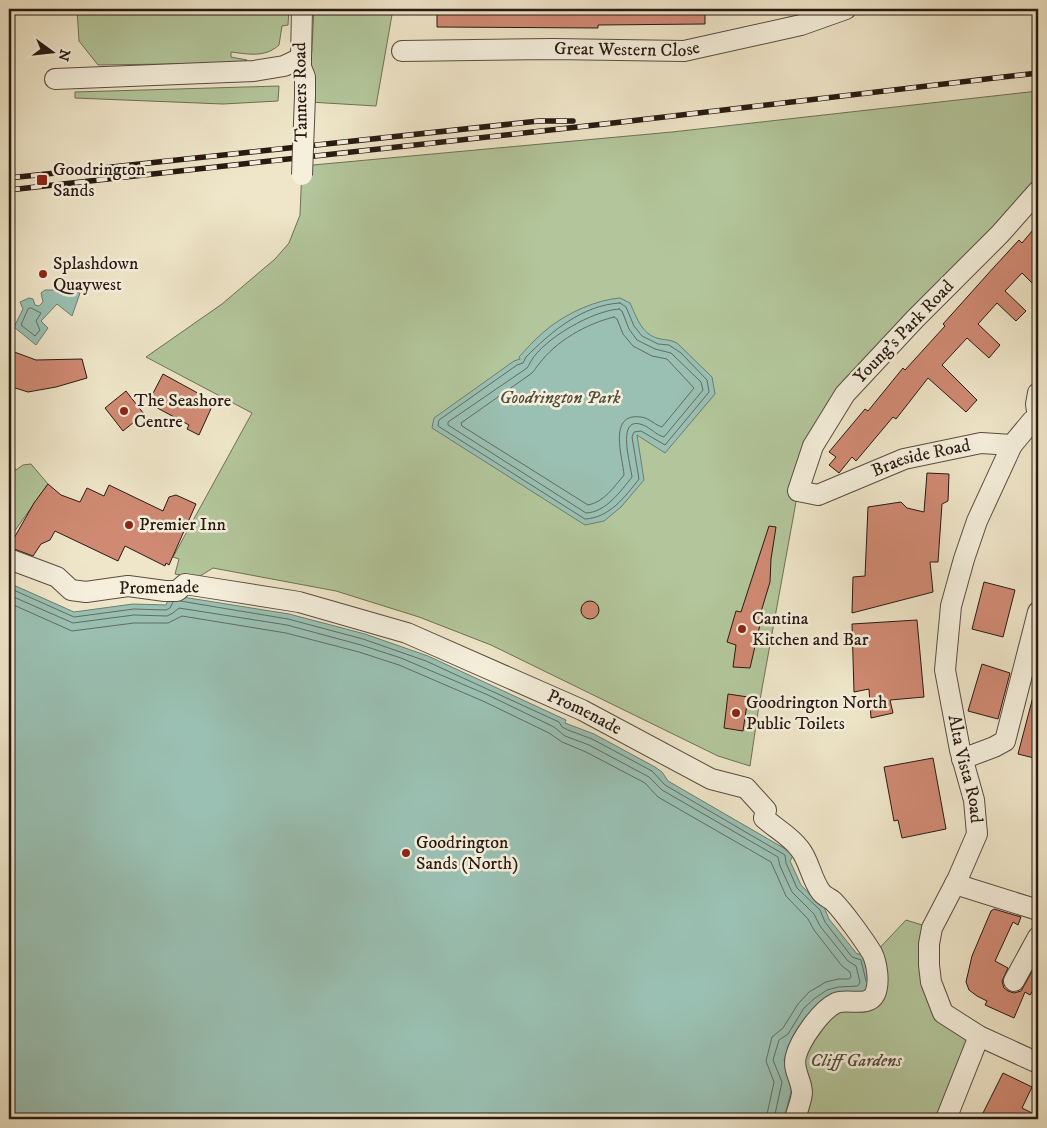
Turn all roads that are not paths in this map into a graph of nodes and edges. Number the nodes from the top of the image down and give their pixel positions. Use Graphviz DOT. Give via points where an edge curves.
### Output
graph roads {
  1 [pos="302,9"];
  2 [pos="846,9"];
  3 [pos="402,50"];
  4 [pos="301,58"];
  5 [pos="55,79"];
  6 [pos="302,175"];
  7 [pos="1038,191"];
  8 [pos="1038,393"];
  9 [pos="1038,418"];
  10 [pos="1012,446"];
  11 [pos="798,491"];
  12 [pos="9,559"];
  13 [pos="1038,612"];
  14 [pos="962,759"];
  15 [pos="955,884"];
  16 [pos="1038,910"];
  17 [pos="1038,937"];
  18 [pos="1014,981"];
  19 [pos="979,1036"];
  20 [pos="1038,1063"];
  21 [pos="795,1119"];
  22 [pos="946,1119"];
  1 -- 4 [label="street, Tanners Road"];
  2 -- 3 [label="street, Great Western Close" via="801,25 684,51"];
  4 -- 5 [label="street" via="284,66 254,71"];
  4 -- 6 [label="street, Tanners Road, bridge" via="305,77"];
  7 -- 11 [label="street, Young's Park Road" via="845,394 813,446"];
  8 -- 9 [label="street"];
  9 -- 10 [label="street"];
  10 -- 11 [label="street, Braeside Road" via="981,443 904,459 818,495"];
  10 -- 14 [label="street, Alta Vista Road" via="977,521 951,606 945,670"];
  12 -- 21 [label="street, Promenade" via="57,577 72,590 86,592 128,586 165,591 178,590 185,584 299,602 407,633 582,710 711,780 746,788 766,810 764,818 800,848 815,884 833,901 873,954 878,981 871,998 863,1002 837,1003 822,1013 811,1027 796,1056 795,1068 802,1094"];
  13 -- 14 [label="street" via="1005,741"];
  14 -- 15 [label="street, Alta Vista Road" via="974,800 977,834"];
  15 -- 16 [label="street"];
  15 -- 19 [label="street, Alta Vista Road" via="932,928 929,944 931,982 943,1013"];
  17 -- 18 [label="street"];
  19 -- 20 [label="street, Alta Vista Road"];
  19 -- 22 [label="street"];
}
